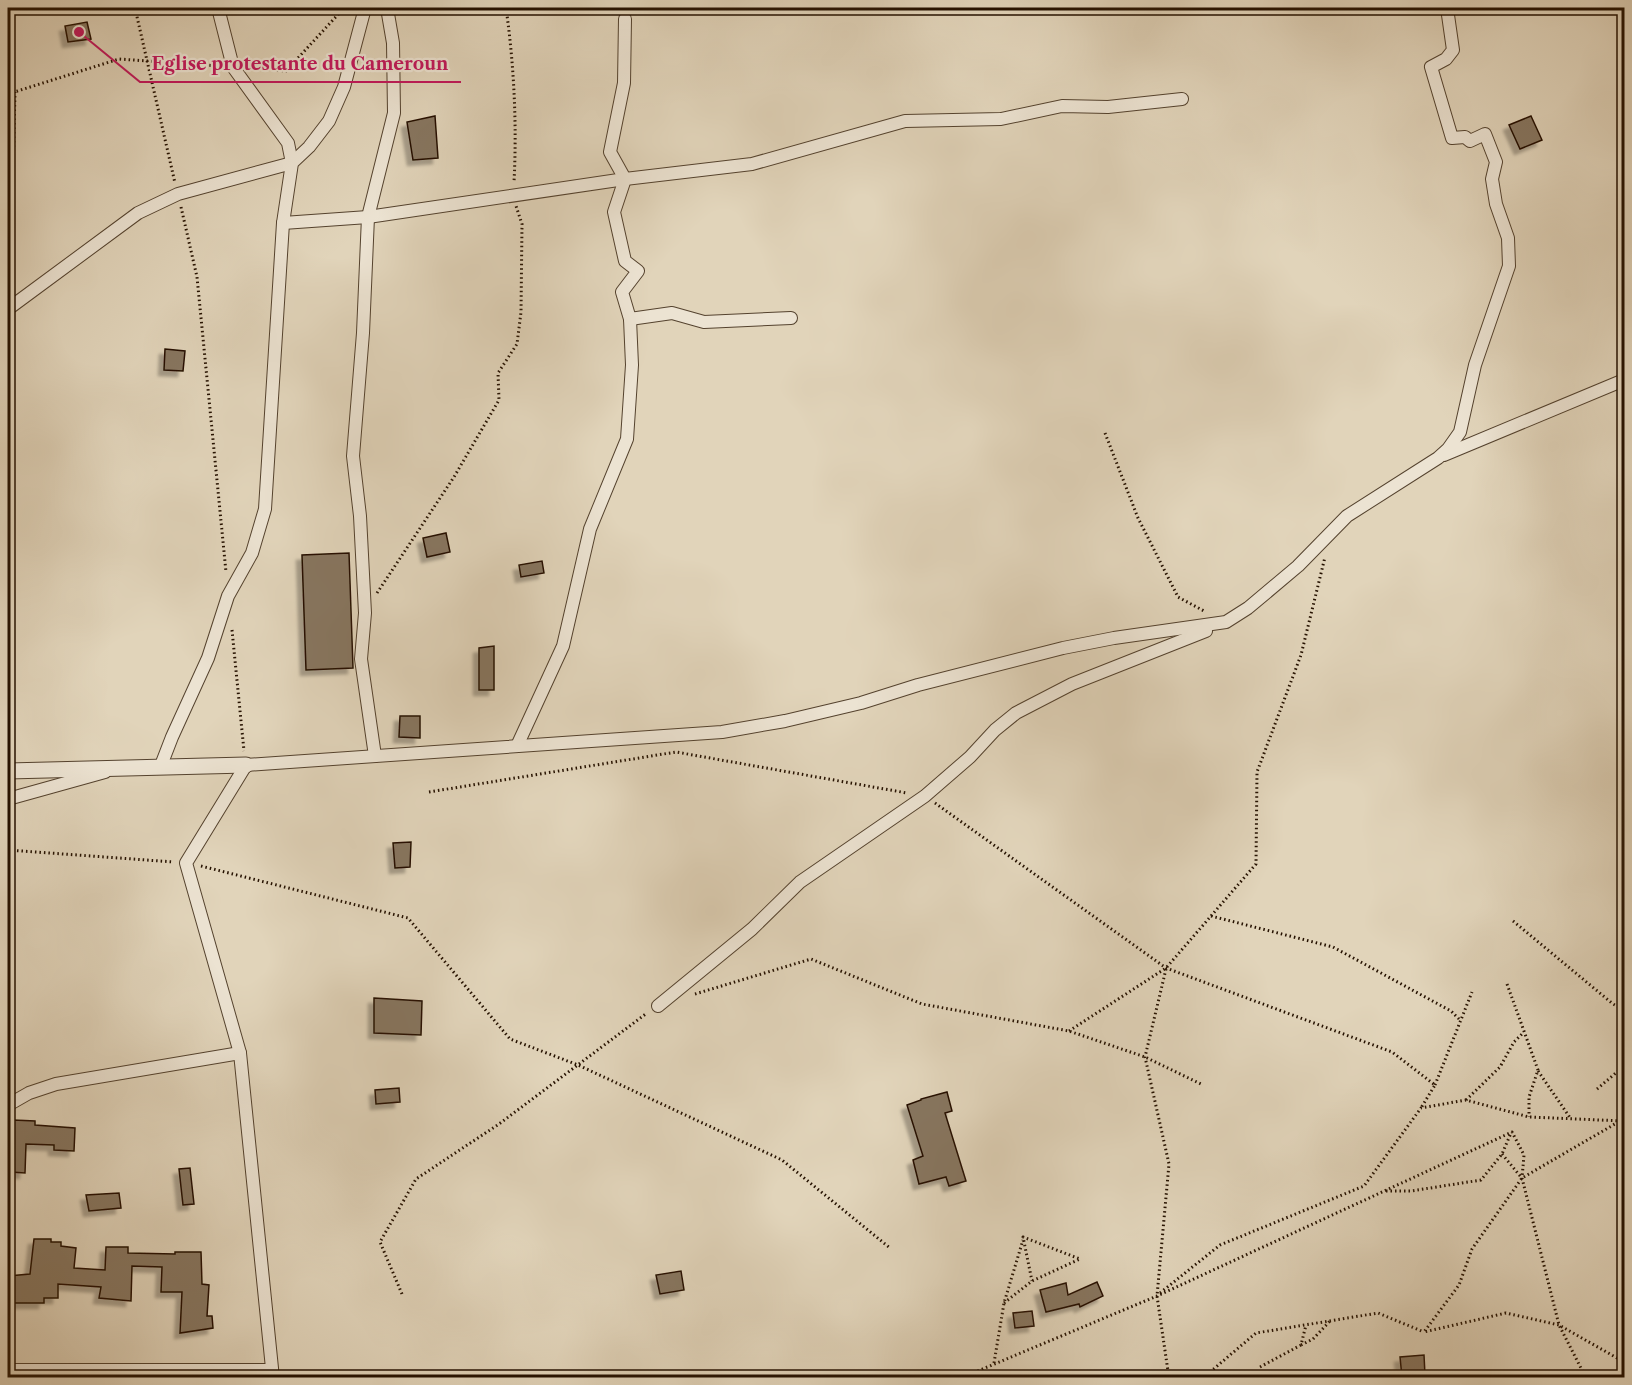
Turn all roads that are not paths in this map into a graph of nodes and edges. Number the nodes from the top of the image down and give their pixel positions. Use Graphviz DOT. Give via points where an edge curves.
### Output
graph roads {
  1 [pos="218,8"];
  2 [pos="365,8"];
  3 [pos="387,8"];
  4 [pos="1447,8"];
  5 [pos="626,19"];
  6 [pos="1182,99"];
  7 [pos="292,163"];
  8 [pos="625,179"];
  9 [pos="368,217"];
  10 [pos="283,223"];
  11 [pos="9,308"];
  12 [pos="791,318"];
  13 [pos="630,319"];
  14 [pos="1624,380"];
  15 [pos="1438,458"];
  16 [pos="1226,622"];
  17 [pos="517,746"];
  18 [pos="375,756"];
  19 [pos="246,765"];
  20 [pos="160,768"];
  21 [pos="114,770"];
  22 [pos="8,771"];
  23 [pos="8,799"];
  24 [pos="658,1006"];
  25 [pos="240,1053"];
  26 [pos="8,1105"];
  27 [pos="8,1370"];
  28 [pos="272,1374"];
  1 -- 7 [label="street" via="233,67 288,143"];
  2 -- 7 [label="street" via="344,87 329,121"];
  3 -- 9 [label="street" via="393,43 394,113"];
  4 -- 15 [label="street" via="1453,50 1431,67 1452,138 1465,137 1470,141 1485,134 1496,162 1492,179 1508,238 1509,267 1475,365 1460,432"];
  5 -- 8 [label="street" via="624,82 610,152"];
  6 -- 8 [label="street" via="1108,107 1062,106 1001,119 905,121 752,164"];
  7 -- 10 [label="street"];
  7 -- 11 [label="street" via="178,194 138,213"];
  8 -- 9 [label="street"];
  8 -- 13 [label="street" via="614,212 625,261 638,272 622,292"];
  9 -- 10 [label="street"];
  9 -- 18 [label="street" via="353,456 365,613 361,659"];
  10 -- 20 [label="street" via="265,509 252,553 228,596 208,658"];
  12 -- 13 [label="street" via="704,322 672,313"];
  13 -- 17 [label="street" via="632,365 627,439 590,529 562,646"];
  14 -- 15 [label="street"];
  15 -- 16 [label="street" via="1347,516 1298,566"];
  16 -- 17 [label="street" via="1063,648 785,721 722,732"];
  16 -- 24 [label="street" via="1072,684 1016,713 925,796 800,882 752,929"];
  17 -- 18 [label="street"];
  18 -- 19 [label="street"];
  19 -- 20 [label="street"];
  19 -- 25 [label="street" via="186,863"];
  20 -- 21 [label="street"];
  21 -- 22 [label="street"];
  21 -- 23 [label="street"];
  25 -- 26 [label="street" via="57,1084"];
  25 -- 28 [label="street"];
  27 -- 28 [label="street"];
}
